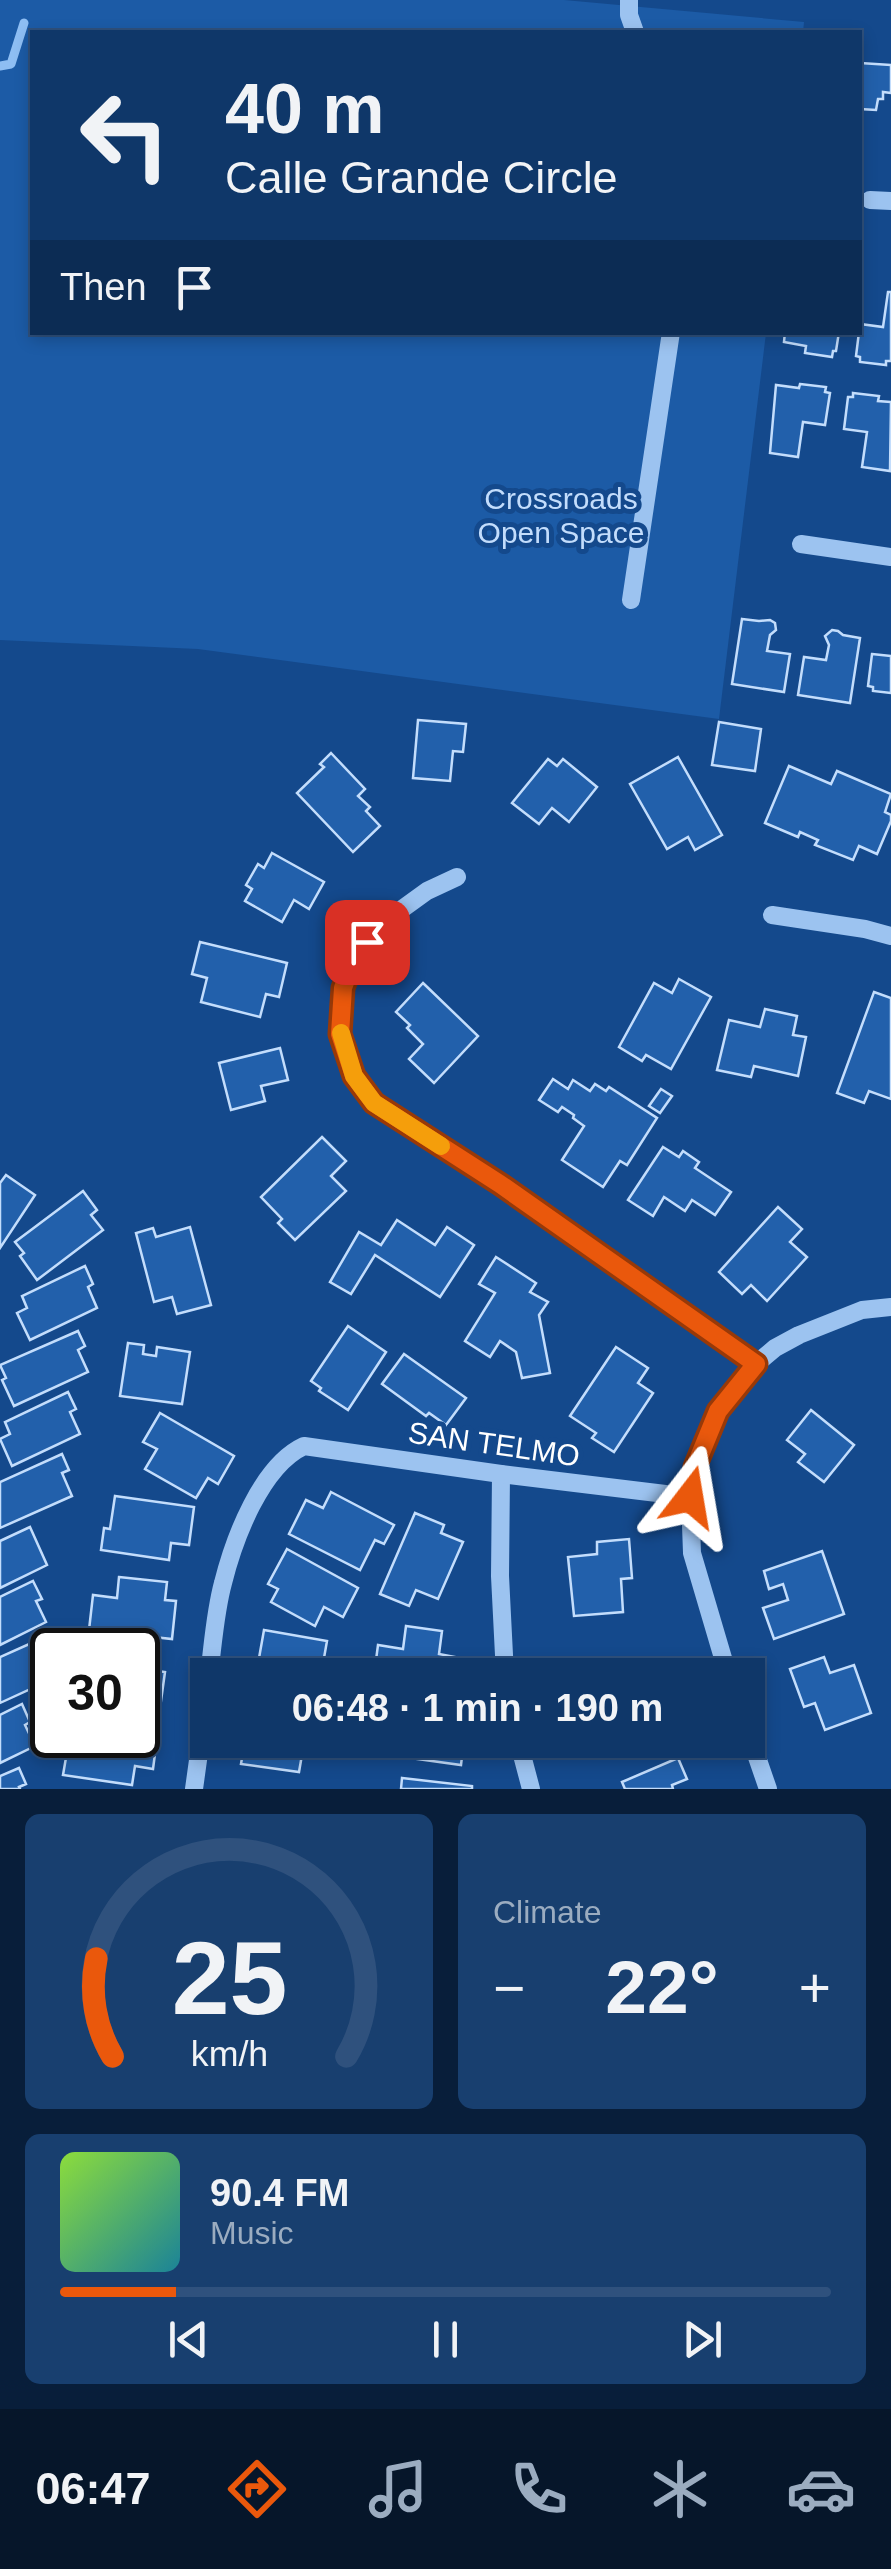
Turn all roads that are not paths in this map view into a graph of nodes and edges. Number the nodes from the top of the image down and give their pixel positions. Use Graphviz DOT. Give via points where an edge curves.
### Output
graph roads {
  1 [pos="629,0"];
  2 [pos="633,30"];
  3 [pos="870,200"];
  4 [pos="891,202"];
  5 [pos="671,335"];
  6 [pos="801,544"];
  7 [pos="891,557"];
  8 [pos="631,600"];
  9 [pos="457,877"];
  10 [pos="772,915"];
  11 [pos="891,936"];
  12 [pos="891,1307"];
  13 [pos="756,1364"];
  14 [pos="502,1474"];
  15 [pos="690,1497"];
  16 [pos="211,1658"];
  17 [pos="504,1658"];
  18 [pos="723,1658"];
  19 [pos="198,1758"];
  20 [pos="523,1758"];
  21 [pos="757,1758"];
  22 [pos="194,1789"];
  23 [pos="532,1789"];
  24 [pos="768,1789"];
  1 -- 2 [label="street"];
  3 -- 4 [label="street"];
  5 -- 8 [label="street"];
  6 -- 7 [label="street"];
  9 -- 13 [label="street" via="380,925 354,958 343,988 340,1034 354,1076 374,1103"];
  10 -- 11 [label="street"];
  12 -- 13 [label="street" via="862,1310 799,1334"];
  13 -- 15 [label="street" via="718,1411"];
  14 -- 15 [label="street, SAN TELMO"];
  14 -- 16 [label="street, SAN TELMO" via="304,1446 291,1452 267,1479 238,1535"];
  14 -- 17 [label="street"];
  15 -- 18 [label="street" via="692,1553"];
  19 -- 22 [label="street"];
  20 -- 23 [label="street"];
  21 -- 24 [label="street"];
}
